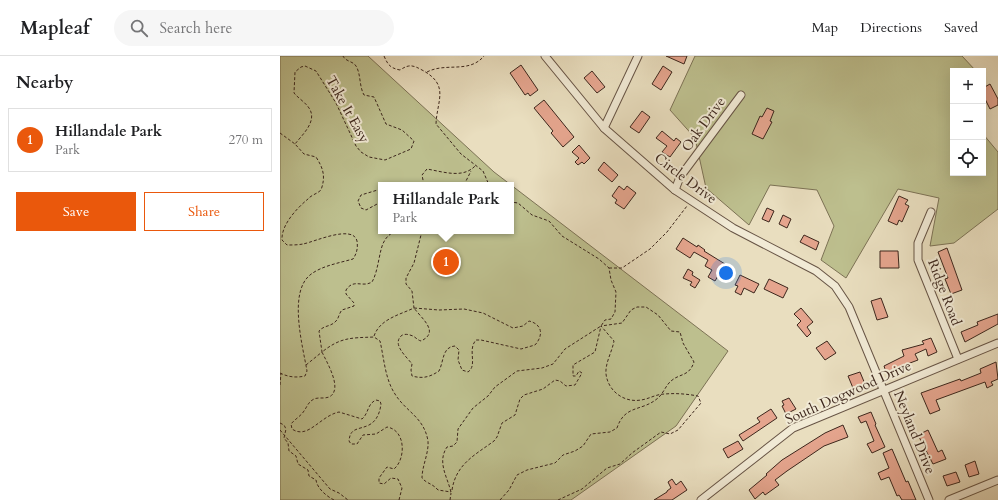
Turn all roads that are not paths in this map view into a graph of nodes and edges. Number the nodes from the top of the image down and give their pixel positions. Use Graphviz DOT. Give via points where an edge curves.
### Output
graph roads {
  1 [pos="545,56"];
  2 [pos="638,56"];
  3 [pos="740,95"];
  4 [pos="604,128"];
  5 [pos="675,190"];
  6 [pos="931,212"];
  7 [pos="836,288"];
  8 [pos="998,343"];
  9 [pos="958,359"];
  10 [pos="884,390"];
  11 [pos="998,480"];
  12 [pos="702,500"];
  13 [pos="929,500"];
  14 [pos="949,500"];
  1 -- 4 [label="street, Circle Drive"];
  2 -- 4 [label="street"];
  3 -- 5 [label="street, Oak Drive" via="680,177"];
  4 -- 5 [label="street, Circle Drive"];
  5 -- 7 [label="street, Circle Drive" via="733,228 816,271"];
  6 -- 9 [label="street, Ridge Road" via="918,243 918,260"];
  7 -- 10 [label="street, Neyland Drive" via="849,307"];
  8 -- 9 [label="street, South Dogwood Drive"];
  9 -- 10 [label="street, South Dogwood Drive"];
  10 -- 12 [label="street, South Dogwood Drive" via="793,428"];
  10 -- 13 [label="street, Neyland Drive"];
  11 -- 14 [label="street"];
}
